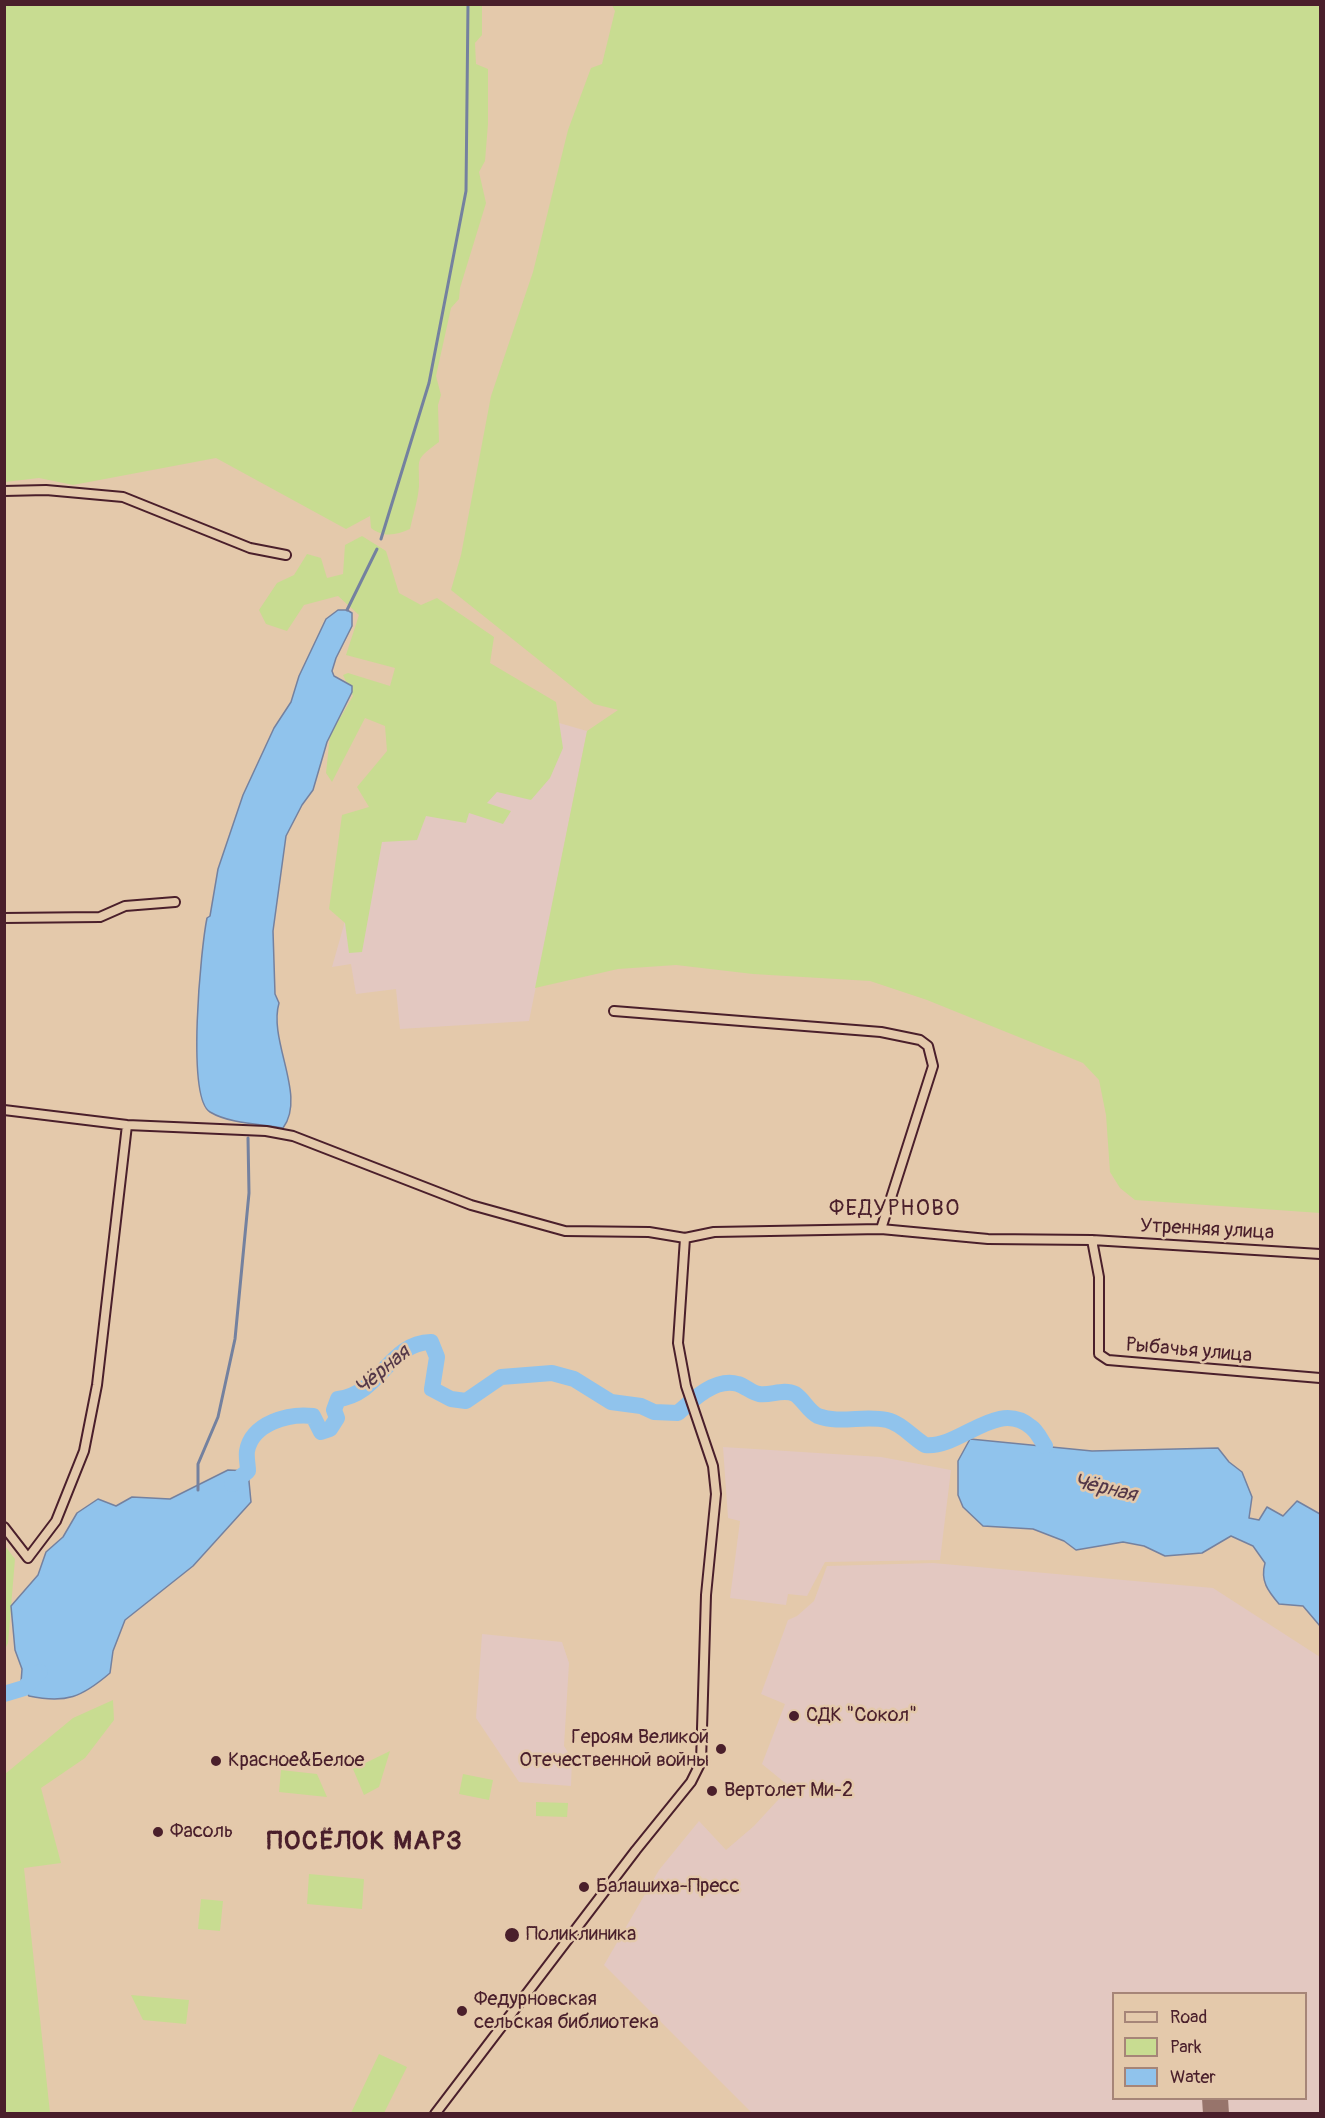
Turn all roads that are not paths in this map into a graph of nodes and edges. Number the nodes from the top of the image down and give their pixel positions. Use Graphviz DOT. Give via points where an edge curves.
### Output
graph roads {
  1 [pos="4,491"];
  2 [pos="286,555"];
  3 [pos="175,902"];
  4 [pos="4,918"];
  5 [pos="614,1011"];
  6 [pos="4,1110"];
  7 [pos="127,1125"];
  8 [pos="881,1229"];
  9 [pos="685,1238"];
  10 [pos="1092,1240"];
  11 [pos="1320,1254"];
  12 [pos="1320,1378"];
  13 [pos="4,1527"];
  14 [pos="435,2114"];
  1 -- 2 [label="street" via="46,490 123,497 250,548"];
  3 -- 4 [label="street" via="125,906 99,917"];
  5 -- 8 [label="street" via="881,1032 920,1040 928,1046 933,1066"];
  6 -- 7 [label="street"];
  7 -- 9 [label="street" via="266,1131 293,1136 471,1205 550,1228 649,1232"];
  7 -- 13 [label="street" via="97,1385 84,1451 56,1521 28,1558"];
  8 -- 9 [label="street, Утренняя улица" via="714,1232"];
  8 -- 10 [label="street, Утренняя улица" via="988,1239"];
  9 -- 14 [label="street" via="678,1343 686,1386 709,1450 716,1494 706,1594 701,1762 692,1782"];
  10 -- 11 [label="street, Утренняя улица"];
  10 -- 12 [label="street, Рыбачья улица" via="1099,1277 1099,1354 1108,1360"];
}
